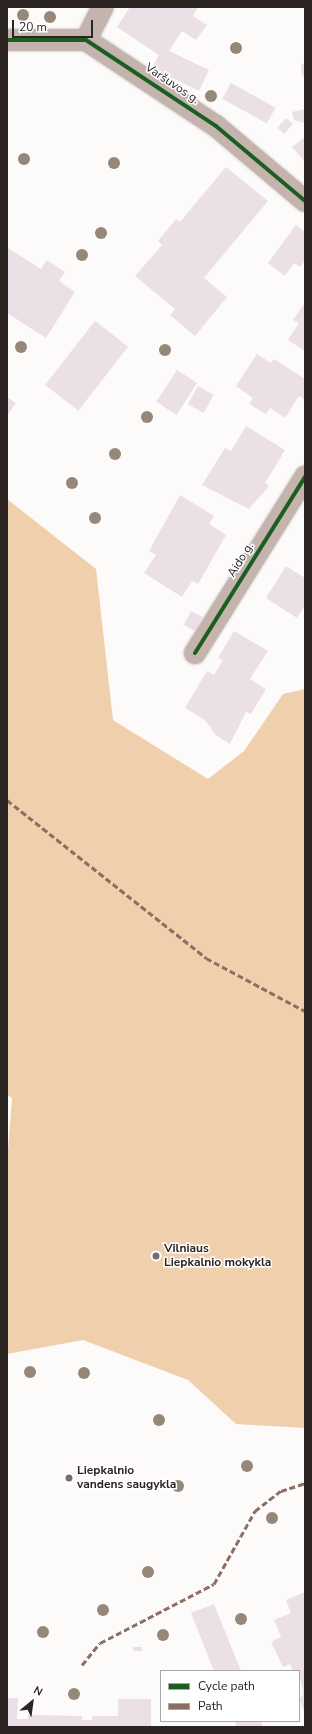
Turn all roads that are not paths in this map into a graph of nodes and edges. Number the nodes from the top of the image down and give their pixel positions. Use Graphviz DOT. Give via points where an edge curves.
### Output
graph roads {
  1 [pos="103,7"];
  2 [pos="7,40"];
  3 [pos="86,40"];
  4 [pos="305,201"];
  5 [pos="305,477"];
  6 [pos="194,653"];
  1 -- 3 [label="street"];
  2 -- 3 [label="street"];
  3 -- 4 [label="street, Varšuvos g." via="216,126"];
  5 -- 6 [label="street, Aido g."];
}
